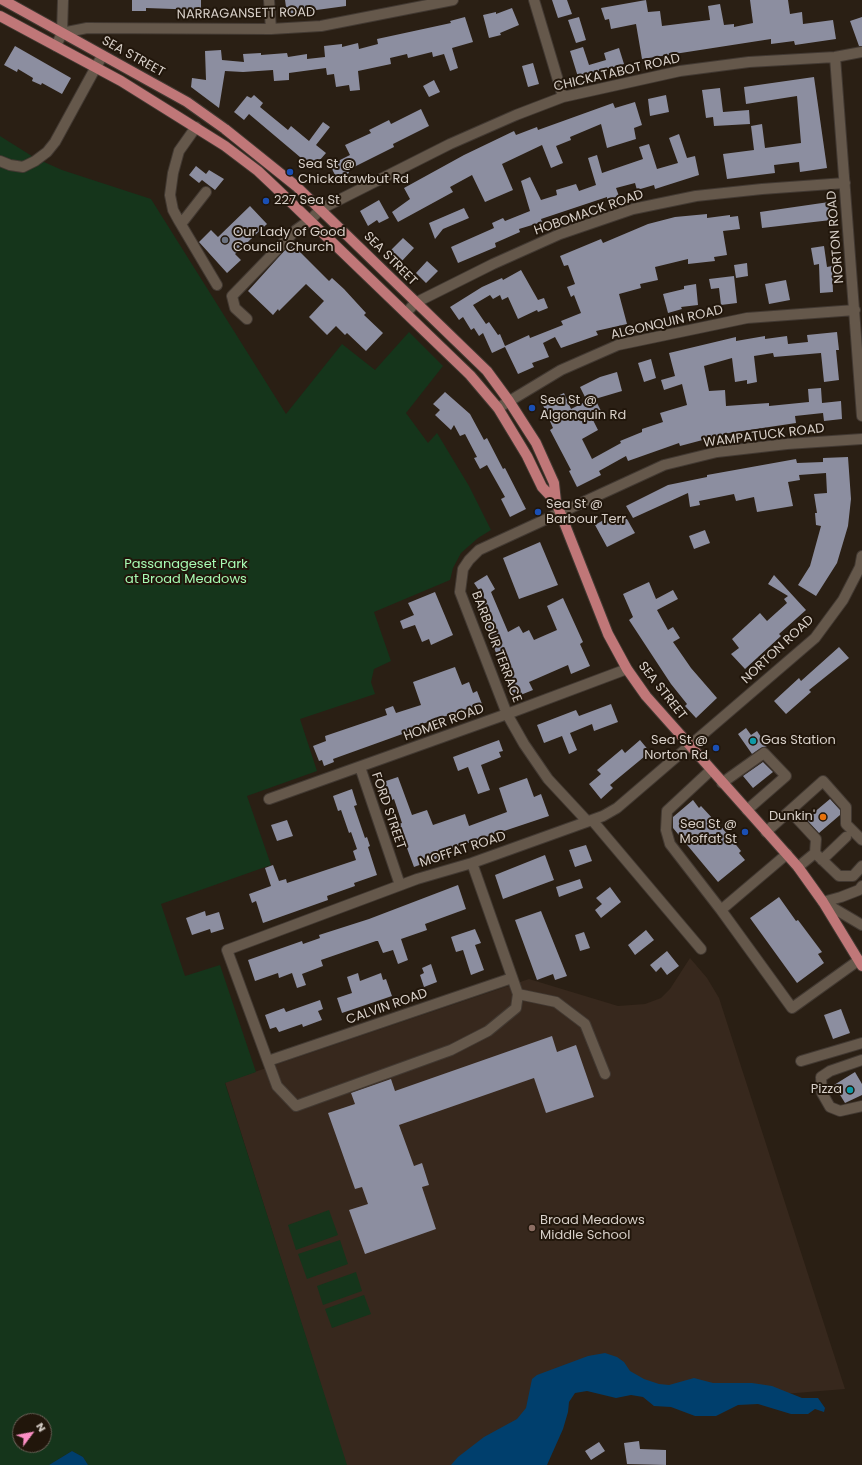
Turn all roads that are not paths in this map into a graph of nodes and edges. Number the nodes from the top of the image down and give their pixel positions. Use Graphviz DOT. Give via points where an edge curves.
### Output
graph roads {
  1 [pos="3,0"];
  2 [pos="63,0"];
  3 [pos="269,0"];
  4 [pos="453,0"];
  5 [pos="534,0"];
  6 [pos="0,16"];
  7 [pos="271,29"];
  8 [pos="62,33"];
  9 [pos="56,46"];
  10 [pos="862,52"];
  11 [pos="102,56"];
  12 [pos="835,57"];
  13 [pos="96,68"];
  14 [pos="563,97"];
  15 [pos="196,127"];
  16 [pos="0,161"];
  17 [pos="845,183"];
  18 [pos="206,192"];
  19 [pos="321,209"];
  20 [pos="310,220"];
  21 [pos="181,224"];
  22 [pos="217,285"];
  23 [pos="415,303"];
  24 [pos="855,310"];
  25 [pos="406,313"];
  26 [pos="247,319"];
  27 [pos="509,401"];
  28 [pos="498,408"];
  29 [pos="862,416"];
  30 [pos="862,438"];
  31 [pos="556,502"];
  32 [pos="561,514"];
  33 [pos="862,556"];
  34 [pos="627,669"];
  35 [pos="507,714"];
  36 [pos="690,747"];
  37 [pos="360,767"];
  38 [pos="711,770"];
  39 [pos="722,783"];
  40 [pos="269,799"];
  41 [pos="746,810"];
  42 [pos="790,811"];
  43 [pos="590,820"];
  44 [pos="766,832"];
  45 [pos="846,837"];
  46 [pos="862,840"];
  47 [pos="786,854"];
  48 [pos="818,856"];
  49 [pos="472,862"];
  50 [pos="862,866"];
  51 [pos="798,867"];
  52 [pos="400,885"];
  53 [pos="862,886"];
  54 [pos="823,902"];
  55 [pos="721,910"];
  56 [pos="862,925"];
  57 [pos="701,949"];
  58 [pos="861,963"];
  59 [pos="512,978"];
  60 [pos="518,994"];
  61 [pos="862,1043"];
  62 [pos="862,1060"];
  63 [pos="268,1061"];
  64 [pos="801,1061"];
  65 [pos="605,1074"];
  66 [pos="862,1106"];
  1 -- 8 [label="main road, SEA STREET"];
  2 -- 8 [label="street"];
  3 -- 7 [label="street"];
  4 -- 7 [label="street, NARRAGANSETT ROAD" via="321,26"];
  5 -- 14 [label="street"];
  6 -- 9 [label="main road, SEA STREET"];
  7 -- 8 [label="street, NARRAGANSETT ROAD" via="87,28"];
  8 -- 9 [label="street"];
  8 -- 11 [label="main road, SEA STREET"];
  9 -- 13 [label="main road, SEA STREET"];
  10 -- 12 [label="street, CHICKATABOT ROAD"];
  11 -- 13 [label="street"];
  11 -- 19 [label="main road, SEA STREET" via="194,106 290,181"];
  12 -- 14 [label="street, CHICKATABOT ROAD" via="749,62 680,71"];
  12 -- 17 [label="street, NORTON ROAD"];
  13 -- 15 [label="main road, SEA STREET"];
  13 -- 16 [label="street" via="47,152 35,162 23,167"];
  14 -- 19 [label="street, CHICKATABOT ROAD" via="450,144"];
  15 -- 20 [label="main road, SEA STREET" via="258,171"];
  15 -- 21 [label="street" via="179,151 173,173 170,195 173,210"];
  17 -- 23 [label="street, HOBOMACK ROAD" via="704,195 633,208 560,234"];
  17 -- 24 [label="street, NORTON ROAD"];
  18 -- 21 [label="street"];
  19 -- 20 [label="street, CHICKATABOT ROAD"];
  19 -- 23 [label="main road, SEA STREET"];
  20 -- 25 [label="main road, SEA STREET"];
  20 -- 26 [label="street, CHICKATABOT ROAD" via="296,230 232,296 235,308"];
  21 -- 22 [label="street"];
  23 -- 25 [label="street, HOBOMACK ROAD"];
  23 -- 27 [label="main road, SEA STREET" via="487,371"];
  24 -- 27 [label="street, ALGONQUIN ROAD" via="747,318 618,345 561,370"];
  24 -- 29 [label="street, NORTON ROAD"];
  25 -- 28 [label="main road, SEA STREET" via="470,375"];
  27 -- 28 [label="street, ALGONQUIN ROAD"];
  27 -- 31 [label="main road, SEA STREET" via="545,462 554,483"];
  28 -- 31 [label="main road, SEA STREET" via="542,487"];
  30 -- 32 [label="street, WAMPATUCK ROAD" via="717,452 664,465"];
  31 -- 32 [label="main road, SEA STREET"];
  32 -- 34 [label="main road, SEA STREET" via="608,634"];
  32 -- 35 [label="street, BARBOUR TERRACE" via="479,550 463,569 460,592"];
  33 -- 36 [label="street, NORTON ROAD" via="860,568 843,600 815,638"];
  34 -- 35 [label="street, HOMER ROAD"];
  34 -- 36 [label="main road, SEA STREET" via="646,696"];
  35 -- 37 [label="street, HOMER ROAD"];
  35 -- 43 [label="street, BARBOUR TERRACE" via="548,779"];
  36 -- 38 [label="main road, SEA STREET"];
  36 -- 43 [label="street, MOFFAT ROAD" via="617,808"];
  37 -- 40 [label="street, HOMER ROAD"];
  37 -- 52 [label="street, FORD STREET"];
  38 -- 39 [label="main road, SEA STREET"];
  38 -- 55 [label="street" via="668,812 666,830 670,844"];
  39 -- 41 [label="main road, SEA STREET"];
  39 -- 41 [label="street" via="764,753 786,776"];
  41 -- 44 [label="main road, SEA STREET"];
  42 -- 44 [label="street"];
  42 -- 46 [label="street" via="823,781 846,807 846,824"];
  42 -- 48 [label="street" via="816,839"];
  43 -- 49 [label="street, MOFFAT ROAD"];
  43 -- 57 [label="street, BARBOUR TERRACE"];
  44 -- 47 [label="main road, SEA STREET"];
  45 -- 48 [label="street"];
  47 -- 51 [label="main road, SEA STREET"];
  47 -- 55 [label="street"];
  48 -- 50 [label="street" via="839,876 853,876"];
  48 -- 51 [label="street"];
  49 -- 52 [label="street, MOFFAT ROAD"];
  49 -- 59 [label="street"];
  51 -- 54 [label="main road, SEA STREET"];
  52 -- 63 [label="street, MOFFAT ROAD" via="227,950"];
  53 -- 54 [label="street" via="859,890"];
  54 -- 56 [label="street"];
  54 -- 58 [label="main road, SEA STREET"];
  55 -- 58 [label="street" via="792,1008"];
  59 -- 60 [label="street"];
  59 -- 63 [label="street, CALVIN ROAD"];
  60 -- 63 [label="street" via="516,1008 472,1041 296,1106 277,1086"];
  60 -- 65 [label="street" via="556,1002 585,1024"];
  61 -- 64 [label="street"];
  62 -- 66 [label="street" via="830,1071 821,1077 822,1093 830,1107 840,1111"];
}
